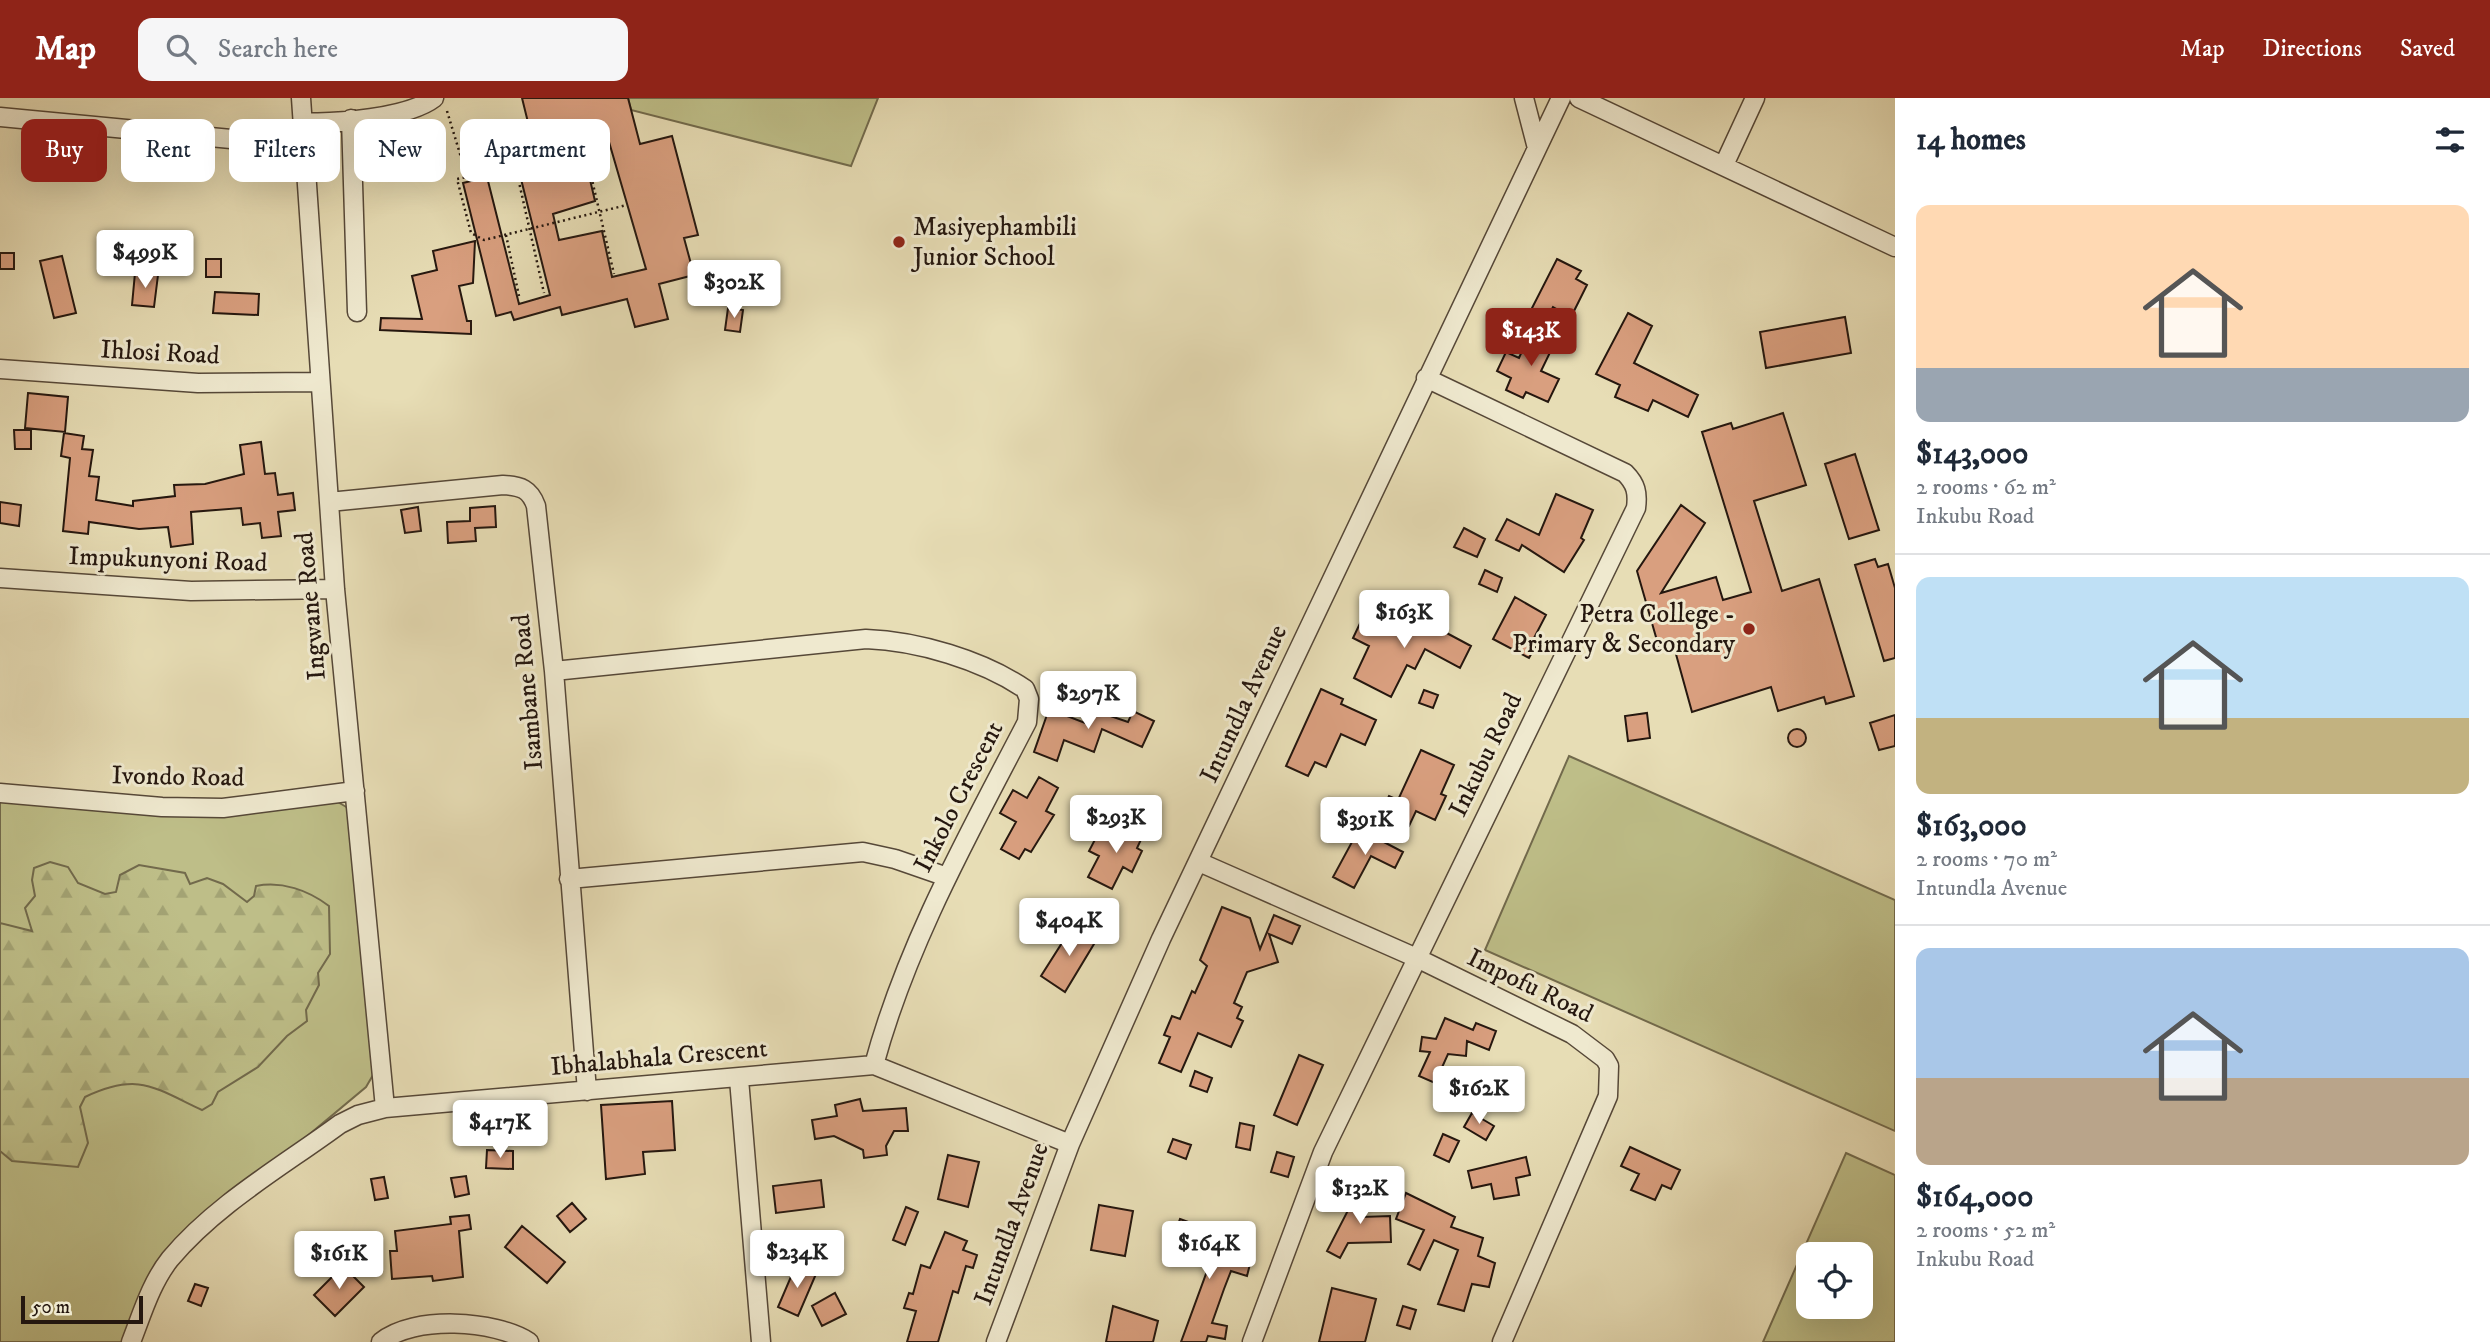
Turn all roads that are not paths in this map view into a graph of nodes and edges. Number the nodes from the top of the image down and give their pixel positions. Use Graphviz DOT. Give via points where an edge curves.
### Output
graph roads {
  1 [pos="301,98"];
  2 [pos="1524,98"];
  3 [pos="1561,98"];
  4 [pos="1579,98"];
  5 [pos="1755,98"];
  6 [pos="440,103"];
  7 [pos="0,117"];
  8 [pos="302,119"];
  9 [pos="351,119"];
  10 [pos="340,122"];
  11 [pos="229,139"];
  12 [pos="1536,148"];
  13 [pos="1724,165"];
  14 [pos="306,182"];
  15 [pos="1895,247"];
  16 [pos="356,312"];
  17 [pos="0,369"];
  18 [pos="1426,378"];
  19 [pos="318,382"];
  20 [pos="329,502"];
  21 [pos="0,578"];
  22 [pos="335,589"];
  23 [pos="554,671"];
  24 [pos="355,791"];
  25 [pos="0,793"];
  26 [pos="1199,862"];
  27 [pos="947,877"];
  28 [pos="569,879"];
  29 [pos="1419,959"];
  30 [pos="874,1065"];
  31 [pos="739,1079"];
  32 [pos="587,1091"];
  33 [pos="385,1108"];
  34 [pos="1070,1144"];
  35 [pos="131,1342"];
  36 [pos="381,1342"];
  37 [pos="529,1342"];
  38 [pos="761,1342"];
  39 [pos="996,1342"];
  40 [pos="1252,1342"];
  41 [pos="1502,1342"];
  1 -- 8 [label="street, Ingwane Road"];
  2 -- 12 [label="street"];
  3 -- 12 [label="street, Intundla Avenue"];
  4 -- 13 [label="street"];
  5 -- 13 [label="street"];
  6 -- 9 [label="street"];
  7 -- 11 [label="street"];
  9 -- 10 [label="street"];
  9 -- 16 [label="street"];
  12 -- 18 [label="street, Intundla Avenue"];
  13 -- 15 [label="street"];
  14 -- 19 [label="street, Ingwane Road"];
  17 -- 19 [label="street, Ihlosi Road" via="198,383"];
  18 -- 26 [label="street, Intundla Avenue"];
  18 -- 29 [label="street, Inkubu Road" via="1625,473 1638,496"];
  19 -- 20 [label="street, Ingwane Road"];
  20 -- 22 [label="street, Ingwane Road"];
  20 -- 23 [label="street, Isambane Road" via="503,485 525,489 536,506"];
  21 -- 22 [label="street, Impukunyoni Road" via="191,591"];
  22 -- 24 [label="street, Ingwane Road"];
  23 -- 27 [label="street, Inkolo Crescent" via="866,639 899,640 943,652 1014,682 1025,689 1029,699 1027,722"];
  23 -- 28 [label="street, Isambane Road"];
  24 -- 25 [label="street, Ivondo Road" via="223,808"];
  24 -- 33 [label="street, Ingwane Road"];
  26 -- 29 [label="street"];
  26 -- 34 [label="street, Intundla Avenue"];
  27 -- 28 [label="street" via="863,852"];
  27 -- 30 [label="street, Inkolo Crescent" via="887,1015"];
  28 -- 32 [label="street, Isambane Road"];
  29 -- 40 [label="street, Inkubu Road" via="1323,1152"];
  29 -- 41 [label="street, Impofu Road" via="1572,1034 1609,1066 1608,1097"];
  30 -- 31 [label="street, Ibhalabhala Crescent"];
  30 -- 34 [label="street, Ibhalabhala Crescent"];
  31 -- 32 [label="street, Ibhalabhala Crescent"];
  31 -- 38 [label="street"];
  32 -- 33 [label="street, Ibhalabhala Crescent"];
  33 -- 35 [label="street, Ibhalabhala Crescent" via="340,1124 216,1214 170,1260 152,1288"];
  34 -- 39 [label="street, Intundla Avenue"];
  36 -- 37 [label="street" via="406,1329 461,1325 509,1330"];
}
